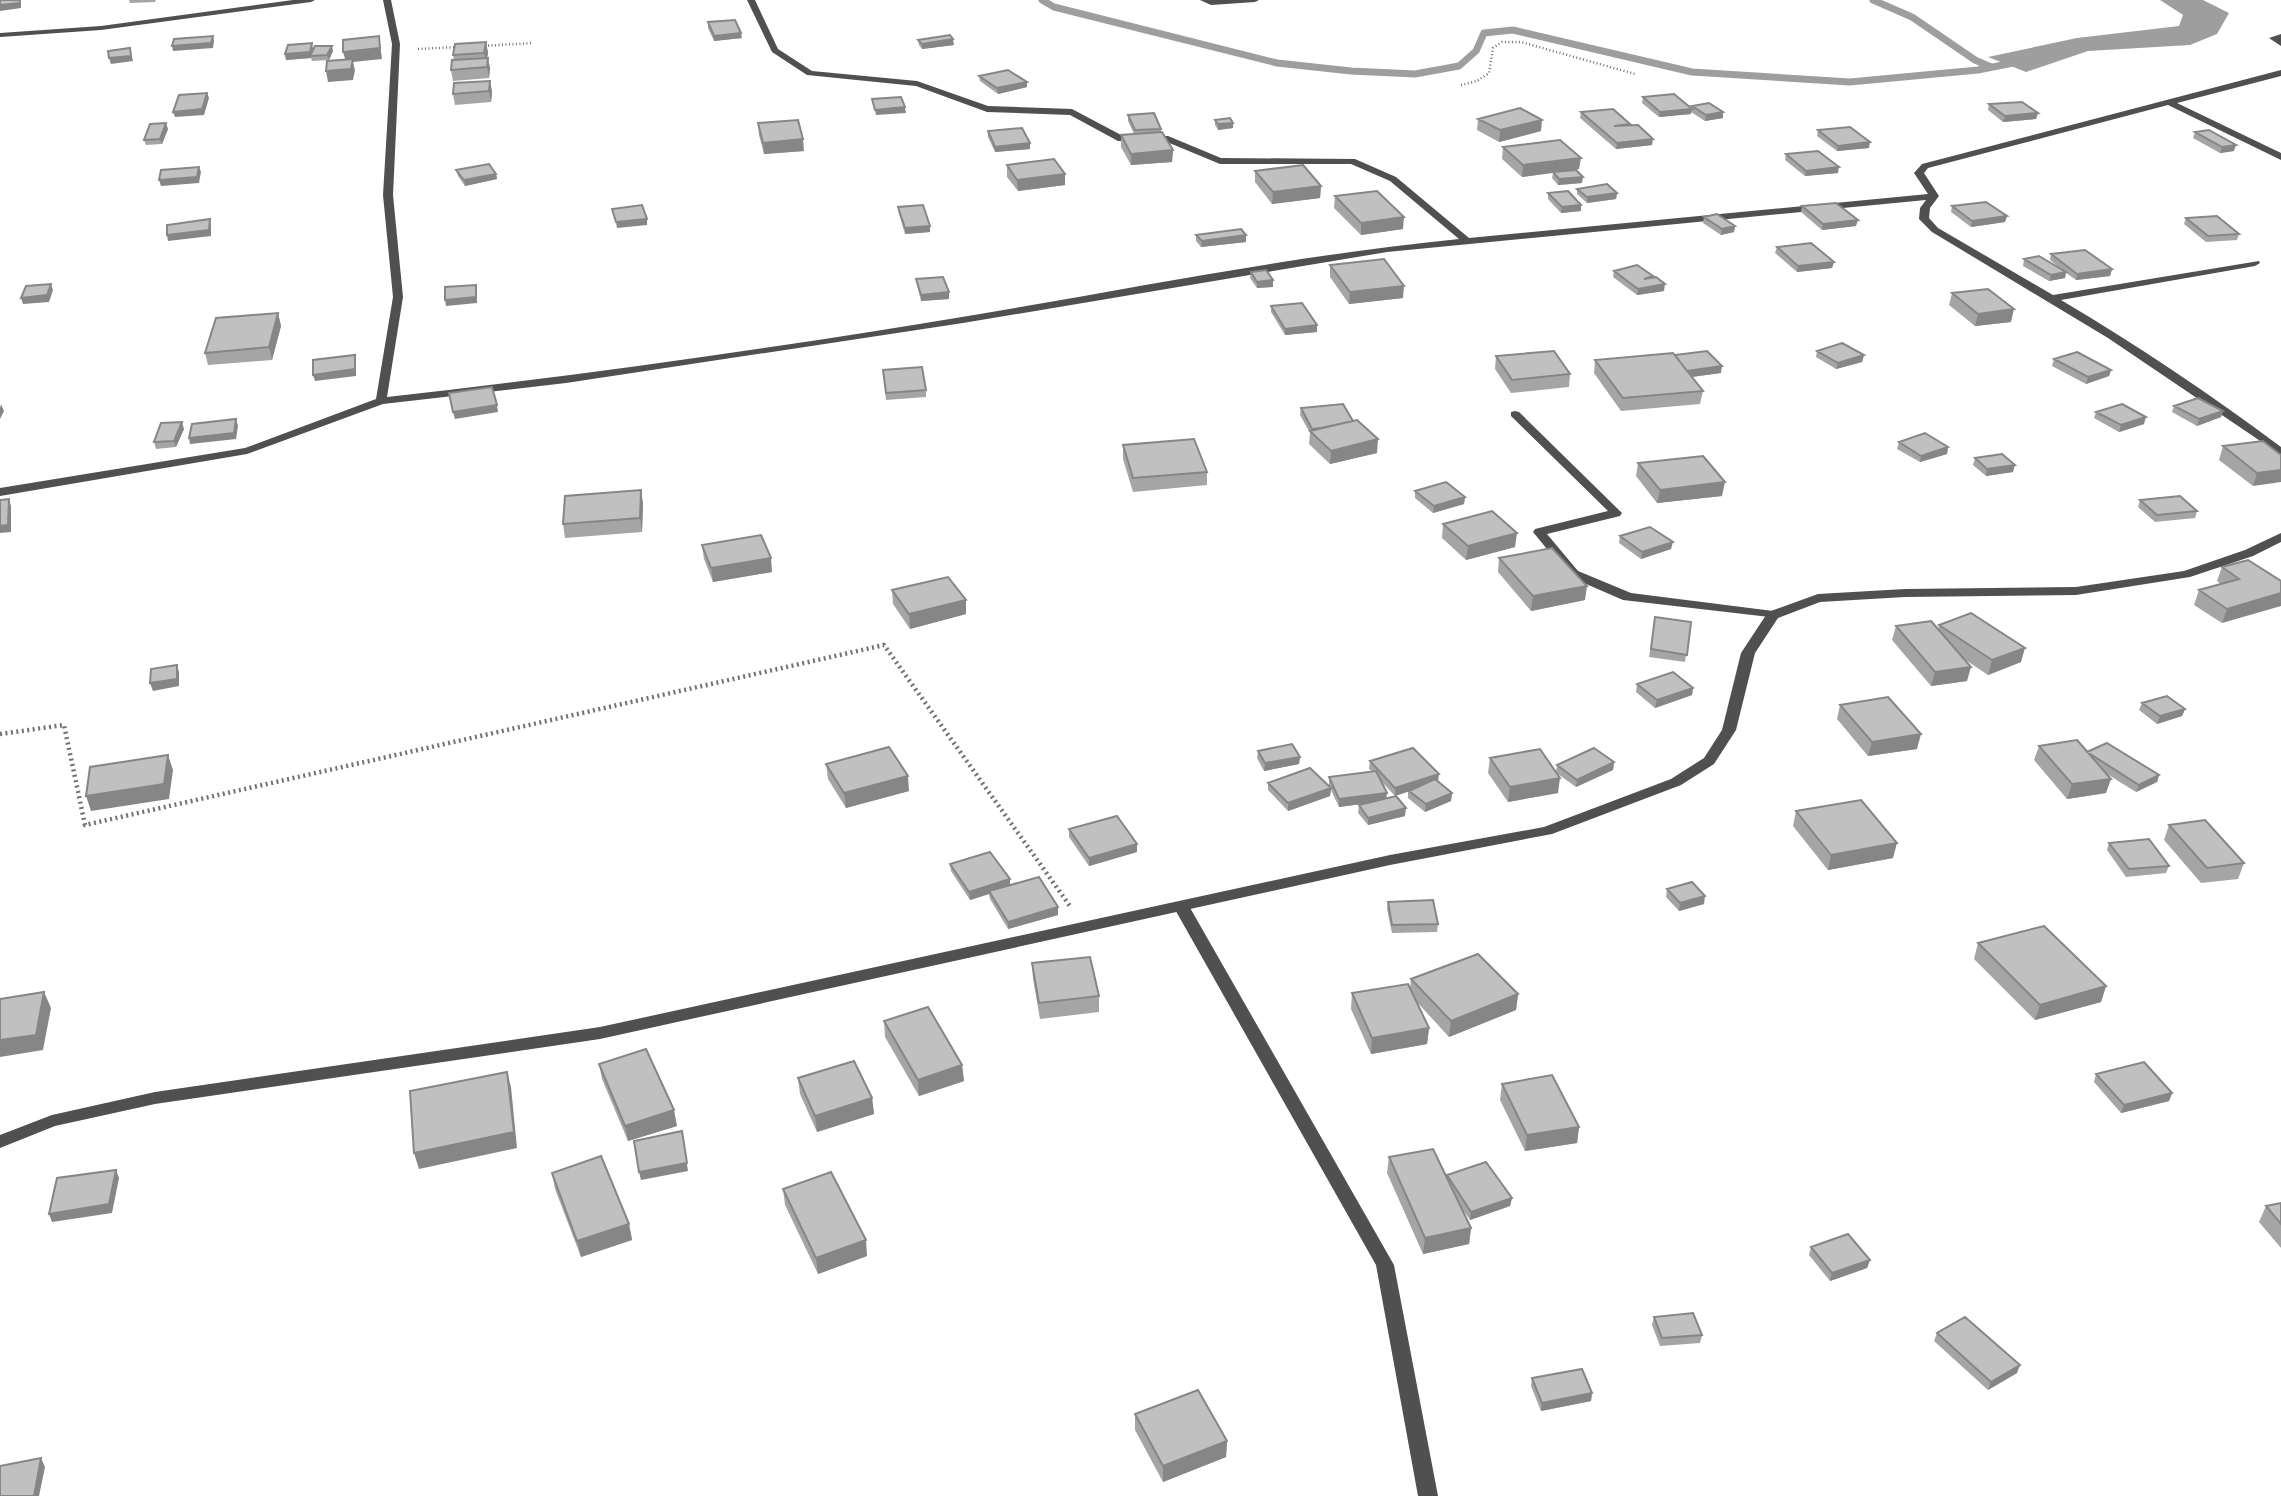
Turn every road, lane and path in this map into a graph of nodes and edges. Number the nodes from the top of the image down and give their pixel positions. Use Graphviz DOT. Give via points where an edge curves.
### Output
graph roads {
  1 [pos="310,0"];
  2 [pos="387,0"];
  3 [pos="751,0"];
  4 [pos="1204,0"];
  5 [pos="1255,0"];
  6 [pos="0,35"];
  7 [pos="2281,36"];
  8 [pos="533,43"];
  9 [pos="2281,44"];
  10 [pos="479,46"];
  11 [pos="465,47"];
  12 [pos="396,51"];
  13 [pos="1635,74"];
  14 [pos="2281,74"];
  15 [pos="1461,85"];
  16 [pos="2170,103"];
  17 [pos="2281,156"];
  18 [pos="1934,196"];
  19 [pos="1467,241"];
  20 [pos="2255,263"];
  21 [pos="2054,298"];
  22 [pos="381,401"];
  23 [pos="1515,414"];
  24 [pos="2281,452"];
  25 [pos="0,492"];
  26 [pos="2281,537"];
  27 [pos="1773,615"];
  28 [pos="0,734"];
  29 [pos="1181,906"];
  30 [pos="1085,926"];
  31 [pos="0,1142"];
  32 [pos="1428,1496"];
  1 -- 6 [label="street" via="102,28"];
  2 -- 12 [label="street"];
  3 -- 19 [label="street" via="775,50 810,73 917,84 986,109 1072,112 1121,139 1168,139 1220,162 1352,161 1393,178"];
  4 -- 5 [label="street"];
  7 -- 9 [label="street" via="2273,38"];
  8 -- 10 [label="path"];
  11 -- 12 [label="path"];
  12 -- 22 [label="street" via="388,195 398,298"];
  13 -- 15 [label="path" via="1521,42 1502,42 1493,48 1489,73"];
  14 -- 16 [label="street"];
  16 -- 17 [label="street"];
  16 -- 18 [label="street" via="1925,166 1919,173"];
  18 -- 19 [label="street"];
  18 -- 21 [label="street" via="1924,219 1935,230"];
  19 -- 22 [label="street" via="1387,249 566,380"];
  20 -- 21 [label="street"];
  21 -- 24 [label="street"];
  22 -- 25 [label="street" via="247,451"];
  23 -- 27 [label="street" via="1616,513 1539,532 1574,574 1628,597"];
  26 -- 27 [label="street" via="2249,553 2186,573 2076,591 1818,598"];
  27 -- 29 [label="street" via="1748,653 1729,730 1709,761 1676,782 1547,831"];
  28 -- 30 [label="path" via="64,725 85,825 884,645"];
  29 -- 30 [label="street"];
  29 -- 32 [label="street" via="1385,1265"];
  30 -- 31 [label="street" via="600,1033 155,1098 52,1121"];
}
